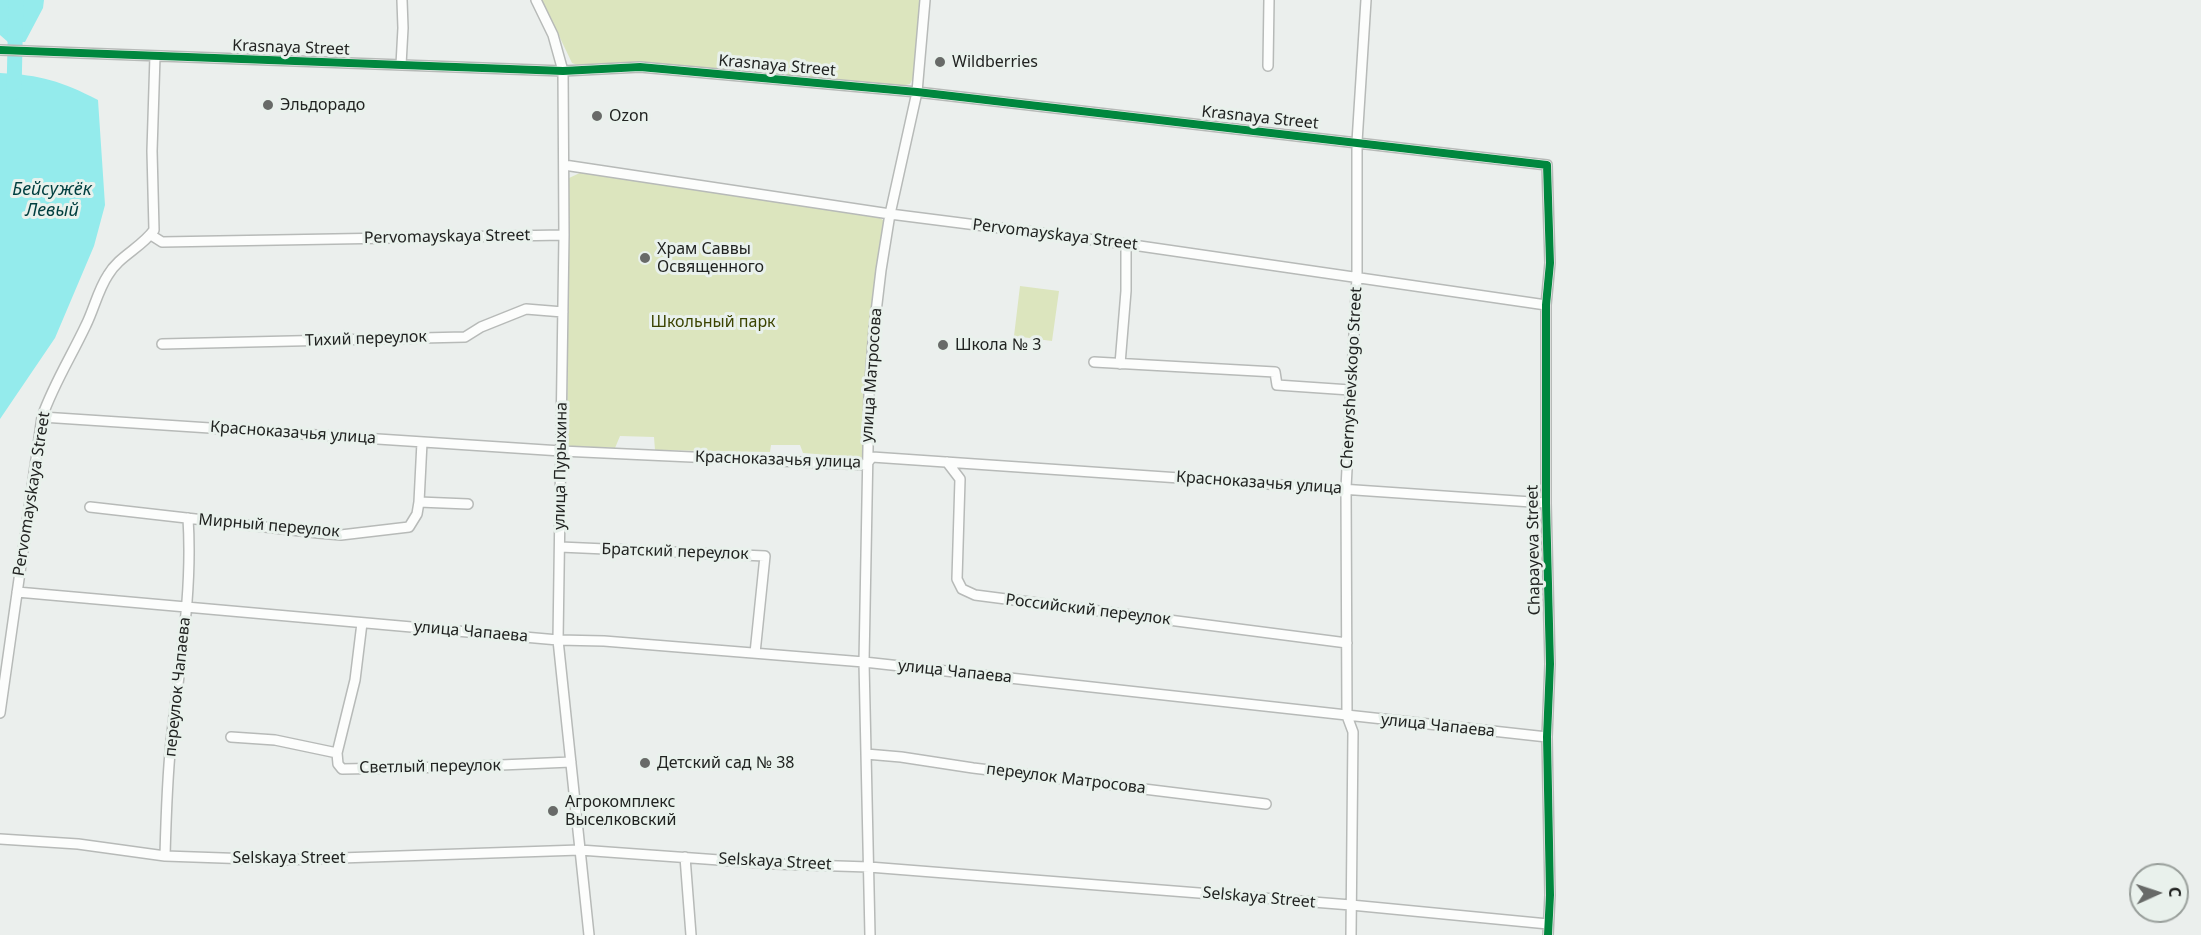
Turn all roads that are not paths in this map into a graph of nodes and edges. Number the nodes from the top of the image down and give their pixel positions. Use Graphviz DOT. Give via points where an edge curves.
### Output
graph roads {
  1 [pos="402,0"];
  2 [pos="537,0"];
  3 [pos="925,0"];
  4 [pos="1269,0"];
  5 [pos="1366,0"];
  6 [pos="3,50"];
  7 [pos="155,56"];
  8 [pos="401,65"];
  9 [pos="1268,66"];
  10 [pos="563,71"];
  11 [pos="917,92"];
  12 [pos="1357,142"];
  13 [pos="564,165"];
  14 [pos="1547,165"];
  15 [pos="890,214"];
  16 [pos="151,235"];
  17 [pos="564,235"];
  18 [pos="1126,244"];
  19 [pos="1358,277"];
  20 [pos="1546,305"];
  21 [pos="563,312"];
  22 [pos="162,344"];
  23 [pos="1094,362"];
  24 [pos="1120,364"];
  25 [pos="1350,390"];
  26 [pos="42,417"];
  27 [pos="422,442"];
  28 [pos="561,451"];
  29 [pos="947,462"];
  30 [pos="866,465"];
  31 [pos="1346,488"];
  32 [pos="420,502"];
  33 [pos="1546,503"];
  34 [pos="468,504"];
  35 [pos="90,507"];
  36 [pos="188,518"];
  37 [pos="560,547"];
  38 [pos="16,592"];
  39 [pos="187,608"];
  40 [pos="362,623"];
  41 [pos="558,640"];
  42 [pos="1347,643"];
  43 [pos="755,653"];
  44 [pos="864,662"];
  45 [pos="0,713"];
  46 [pos="1347,716"];
  47 [pos="231,737"];
  48 [pos="1547,737"];
  49 [pos="337,753"];
  50 [pos="866,754"];
  51 [pos="571,762"];
  52 [pos="1266,804"];
  53 [pos="0,839"];
  54 [pos="580,850"];
  55 [pos="165,856"];
  56 [pos="685,857"];
  57 [pos="869,867"];
  58 [pos="1351,905"];
  59 [pos="1548,924"];
  60 [pos="589,935"];
  61 [pos="691,935"];
  62 [pos="870,935"];
  63 [pos="1351,935"];
  64 [pos="1548,935"];
  1 -- 8 [label="street"];
  2 -- 10 [label="street, улица Пурыхина"];
  3 -- 11 [label="street, улица Матросова"];
  4 -- 9 [label="street"];
  5 -- 12 [label="street, Chernyshevskogo Street"];
  6 -- 7 [label="street, Krasnaya Street"];
  7 -- 8 [label="street, Krasnaya Street"];
  7 -- 16 [label="street"];
  8 -- 10 [label="street, Krasnaya Street"];
  10 -- 11 [label="street, Krasnaya Street" via="640,67"];
  10 -- 13 [label="street, улица Пурыхина"];
  11 -- 12 [label="street, Krasnaya Street"];
  11 -- 15 [label="street, улица Матросова"];
  12 -- 14 [label="street, Krasnaya Street"];
  12 -- 19 [label="street, Chernyshevskogo Street"];
  13 -- 15 [label="street, Pervomayskaya Street"];
  13 -- 17 [label="street, улица Пурыхина"];
  14 -- 20 [label="street, Chapayeva Street" via="1550,263"];
  15 -- 18 [label="street, Pervomayskaya Street"];
  15 -- 30 [label="street, улица Матросова" via="874,329"];
  16 -- 17 [label="street, Pervomayskaya Street" via="162,242"];
  16 -- 26 [label="street, Pervomayskaya Street" via="108,274"];
  17 -- 21 [label="street, улица Пурыхина"];
  18 -- 19 [label="street, Pervomayskaya Street"];
  18 -- 24 [label="street"];
  19 -- 20 [label="street, Pervomayskaya Street"];
  19 -- 25 [label="street, Chernyshevskogo Street"];
  20 -- 33 [label="street, Chapayeva Street"];
  21 -- 22 [label="street, Тихий переулок" via="526,309 465,337"];
  21 -- 28 [label="street, улица Пурыхина"];
  23 -- 24 [label="street"];
  24 -- 25 [label="street" via="1275,372 1276,385"];
  25 -- 31 [label="street, Chernyshevskogo Street"];
  26 -- 27 [label="street, Красноказачья улица"];
  26 -- 38 [label="street, Pervomayskaya Street"];
  27 -- 28 [label="street, Красноказачья улица"];
  27 -- 32 [label="street"];
  28 -- 30 [label="street, Красноказачья улица"];
  28 -- 37 [label="street, улица Пурыхина"];
  29 -- 30 [label="street, Красноказачья улица" via="872,457"];
  29 -- 31 [label="street, Красноказачья улица"];
  29 -- 42 [label="street, Российский переулок" via="960,479 957,579 962,589 975,595"];
  30 -- 44 [label="street, улица Матросова"];
  31 -- 33 [label="street, Красноказачья улица"];
  31 -- 42 [label="street, Chernyshevskogo Street"];
  32 -- 34 [label="street"];
  32 -- 36 [label="street, Мирный переулок" via="409,527 340,535"];
  33 -- 48 [label="street, Chapayeva Street" via="1550,653"];
  35 -- 36 [label="street, Мирный переулок"];
  36 -- 39 [label="street, переулок Чапаева"];
  37 -- 41 [label="street, улица Пурыхина"];
  37 -- 43 [label="street, Братский переулок" via="765,556"];
  38 -- 39 [label="street, улица Чапаева"];
  38 -- 45 [label="street, Pervomayskaya Street"];
  39 -- 40 [label="street, улица Чапаева"];
  39 -- 55 [label="street, переулок Чапаева" via="171,741"];
  40 -- 41 [label="street, улица Чапаева"];
  40 -- 49 [label="street" via="355,680"];
  41 -- 43 [label="street, улица Чапаева"];
  41 -- 51 [label="street, улица Пурыхина"];
  42 -- 46 [label="street, Chernyshevskogo Street"];
  43 -- 44 [label="street, улица Чапаева"];
  44 -- 46 [label="street, улица Чапаева"];
  44 -- 50 [label="street, улица Матросова"];
  46 -- 48 [label="street, улица Чапаева"];
  46 -- 58 [label="street, Chernyshevskogo Street" via="1353,732"];
  47 -- 49 [label="street, Светлый переулок" via="275,740"];
  48 -- 59 [label="street, Chapayeva Street"];
  49 -- 51 [label="street, Светлый переулок" via="342,769"];
  50 -- 52 [label="street, переулок Матросова"];
  50 -- 57 [label="street, улица Матросова"];
  51 -- 54 [label="street, улица Пурыхина"];
  53 -- 55 [label="street, Selskaya Street" via="78,844"];
  54 -- 55 [label="street, Selskaya Street" via="280,860"];
  54 -- 56 [label="street, Selskaya Street"];
  54 -- 60 [label="street, улица Пурыхина"];
  56 -- 57 [label="street, Selskaya Street"];
  56 -- 61 [label="street"];
  57 -- 58 [label="street, Selskaya Street"];
  57 -- 62 [label="street, улица Матросова"];
  58 -- 59 [label="street, Selskaya Street"];
  58 -- 63 [label="street, Chernyshevskogo Street"];
  59 -- 64 [label="street, Chapayeva Street"];
}
